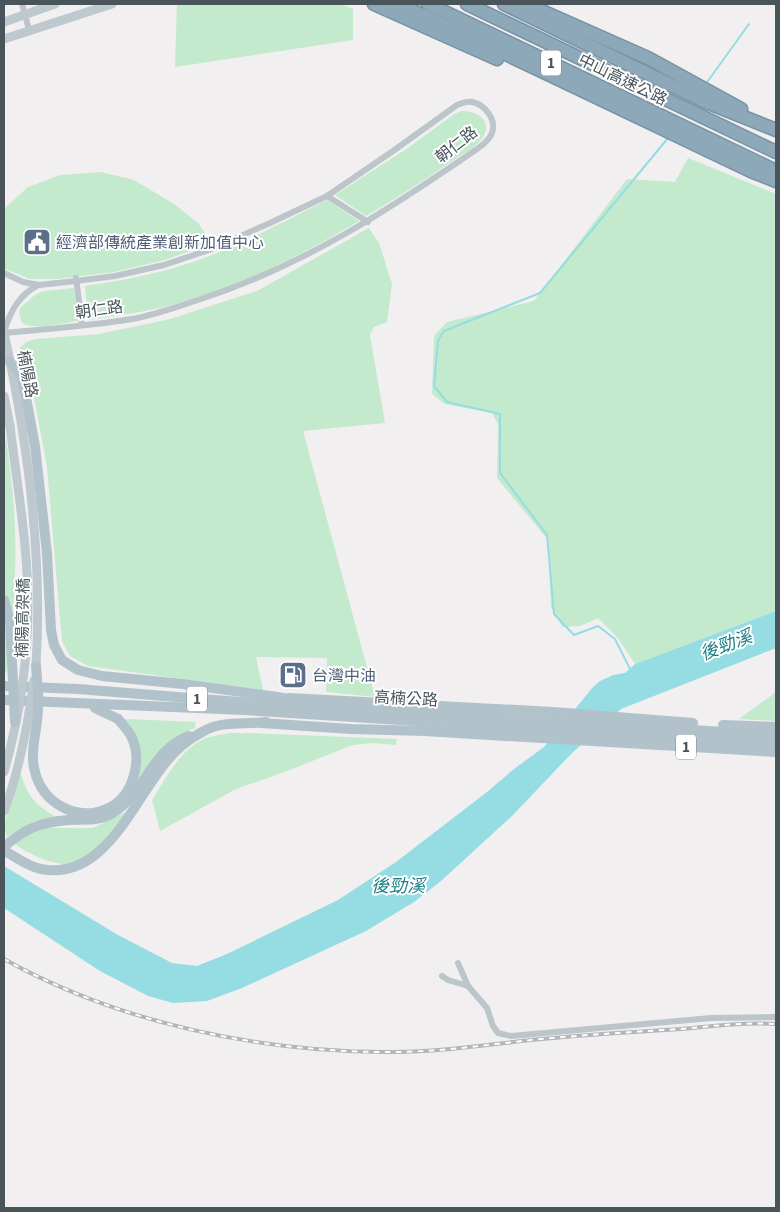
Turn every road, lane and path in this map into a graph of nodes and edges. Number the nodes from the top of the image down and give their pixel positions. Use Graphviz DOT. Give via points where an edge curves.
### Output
graph roads {
  1 [pos="22,4"];
  2 [pos="55,4"];
  3 [pos="112,4"];
  4 [pos="374,4"];
  5 [pos="398,4"];
  6 [pos="428,4"];
  7 [pos="467,4"];
  8 [pos="504,4"];
  9 [pos="526,4"];
  10 [pos="25,14"];
  11 [pos="4,22"];
  12 [pos="29,30"];
  13 [pos="4,38"];
  14 [pos="699,93"];
  15 [pos="618,108"];
  16 [pos="675,129"];
  17 [pos="776,129"];
  18 [pos="776,152"];
  19 [pos="776,171"];
  20 [pos="776,181"];
  21 [pos="327,196"];
  22 [pos="368,222"];
  23 [pos="4,273"];
  24 [pos="76,280"];
  25 [pos="39,285"];
  26 [pos="82,325"];
  27 [pos="4,333"];
  28 [pos="10,362"];
  29 [pos="4,396"];
  30 [pos="5,410"];
  31 [pos="22,422"];
  32 [pos="4,600"];
  33 [pos="36,666"];
  34 [pos="4,679"];
  35 [pos="4,686"];
  36 [pos="41,687"];
  37 [pos="4,700"];
  38 [pos="277,701"];
  39 [pos="87,704"];
  40 [pos="324,708"];
  41 [pos="262,711"];
  42 [pos="292,719"];
  43 [pos="614,720"];
  44 [pos="15,722"];
  45 [pos="261,723"];
  46 [pos="776,727"];
  47 [pos="323,728"];
  48 [pos="203,731"];
  49 [pos="776,735"];
  50 [pos="776,744"];
  51 [pos="776,752"];
  52 [pos="4,772"];
  53 [pos="4,811"];
  54 [pos="4,849"];
  55 [pos="458,963"];
  56 [pos="442,976"];
  57 [pos="468,986"];
  58 [pos="776,1017"];
  1 -- 10 [label="street"];
  2 -- 10 [label="street"];
  3 -- 12 [label="street"];
  4 -- 15 [label="highway"];
  5 -- 15 [label="highway"];
  6 -- 16 [label="highway, 中山高速公路 / 1"];
  7 -- 18 [label="highway, 中山高速公路 / 1"];
  8 -- 14 [label="highway"];
  9 -- 14 [label="highway" via="648,58"];
  10 -- 11 [label="street"];
  10 -- 12 [label="street"];
  12 -- 13 [label="street"];
  14 -- 17 [label="highway"];
  15 -- 16 [label="highway"];
  16 -- 19 [label="highway, 中山高速公路 / 1"];
  16 -- 20 [label="highway" via="753,172"];
  21 -- 22 [label="street"];
  21 -- 22 [label="street, 朝仁路" via="457,104 470,101 488,112 493,122 486,142"];
  21 -- 24 [label="street, 朝仁路" via="209,250 164,265 115,276"];
  22 -- 26 [label="street, 朝仁路" via="320,249 230,289 133,318"];
  23 -- 25 [label="street, 朝仁路"];
  24 -- 25 [label="street, 朝仁路"];
  24 -- 26 [label="street"];
  25 -- 27 [label="street" via="22,297 13,309"];
  26 -- 27 [label="street, 朝仁路"];
  27 -- 28 [label="street, 楠陽路"];
  28 -- 31 [label="street, 楠陽路"];
  28 -- 38 [label="main road" via="22,376 34,438 52,630 54,645 62,660 78,670 102,676 183,684"];
  29 -- 30 [label="street, 楠陽路"];
  30 -- 44 [label="street, 楠陽路, bridge" via="10,426 28,605"];
  31 -- 33 [label="street, 楠陽高架橋" via="37,564"];
  32 -- 44 [label="main road, bridge" via="10,621"];
  33 -- 39 [label="main road, bridge" via="38,708 34,754 39,783 48,797 61,807 92,813 114,805 126,792 134,777 136,757 132,736 118,719"];
  33 -- 53 [label="street, 楠陽高架橋, bridge" via="18,770"];
  34 -- 36 [label="main road"];
  35 -- 36 [label="main road, 高楠公路 / 1"];
  36 -- 38 [label="main road, 高楠公路 / 1"];
  37 -- 39 [label="main road, 高楠公路 / 1"];
  38 -- 40 [label="main road, 高楠公路 / 1"];
  38 -- 40 [label="main road" via="301,702"];
  39 -- 41 [label="main road, 高楠公路 / 1"];
  40 -- 41 [label="main road, 高楠公路 / 1"];
  40 -- 42 [label="main road"];
  40 -- 43 [label="main road, 高楠公路 / 1"];
  40 -- 50 [label="main road, 高楠公路 / 1" via="539,730"];
  41 -- 42 [label="main road"];
  42 -- 45 [label="main road"];
  42 -- 47 [label="main road"];
  43 -- 46 [label="main road, 高楠公路 / 1"];
  43 -- 49 [label="main road, 高楠公路 / 1"];
  44 -- 52 [label="street, 楠陽路, bridge"];
  45 -- 47 [label="main road, 高楠公路 / 1"];
  45 -- 48 [label="main road" via="231,723"];
  47 -- 51 [label="main road, 高楠公路 / 1"];
  48 -- 54 [label="main road" via="166,749 123,806 101,819 38,825 26,830"];
  48 -- 54 [label="main road" via="166,762 120,829 102,850 90,858 69,868 45,870 23,864"];
  55 -- 57 [label="street"];
  56 -- 57 [label="street"];
  57 -- 58 [label="street" via="487,1008 498,1033 511,1036 711,1018"];
}
